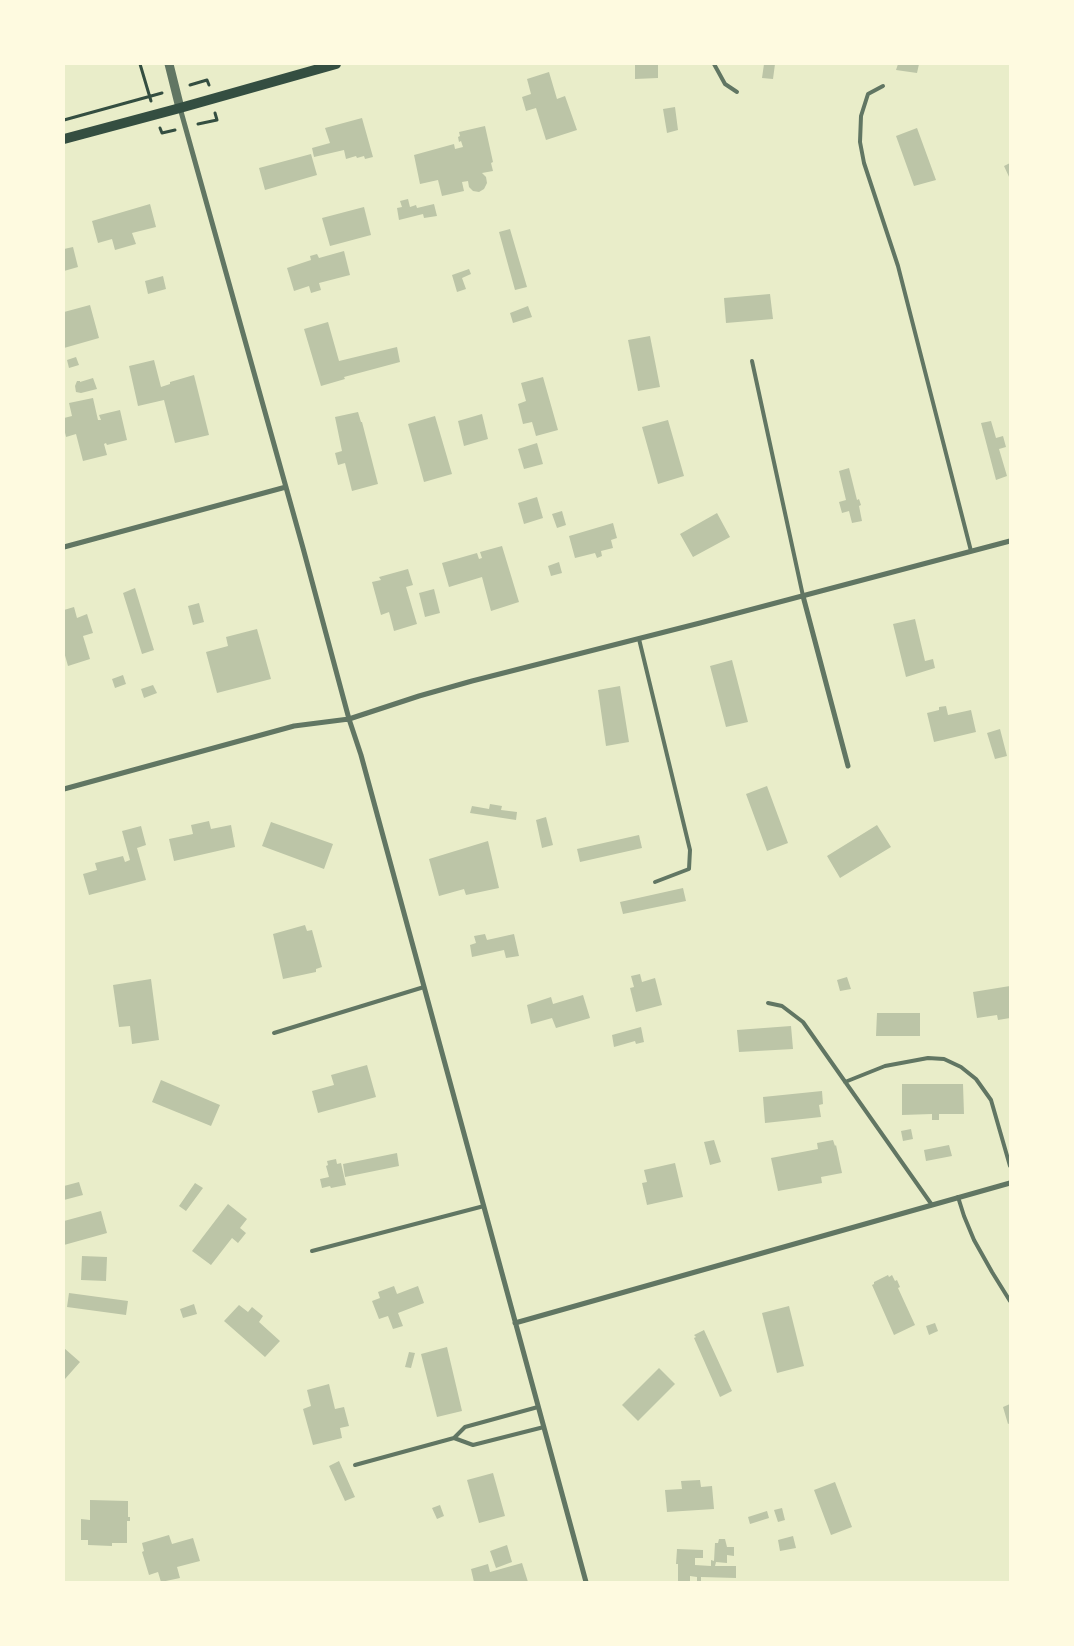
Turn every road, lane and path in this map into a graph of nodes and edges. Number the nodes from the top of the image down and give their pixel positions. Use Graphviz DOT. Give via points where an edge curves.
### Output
graph roads {
  1 [pos="169,64"];
  2 [pos="336,64"];
  3 [pos="714,64"];
  4 [pos="208,80"];
  5 [pos="883,86"];
  6 [pos="175,89"];
  7 [pos="737,92"];
  8 [pos="180,108"];
  9 [pos="64,120"];
  10 [pos="64,139"];
  11 [pos="752,361"];
  12 [pos="286,487"];
  13 [pos="1010,541"];
  14 [pos="64,546"];
  15 [pos="971,551"];
  16 [pos="802,596"];
  17 [pos="639,639"];
  18 [pos="349,719"];
  19 [pos="848,766"];
  20 [pos="64,790"];
  21 [pos="655,882"];
  22 [pos="424,987"];
  23 [pos="768,1003"];
  24 [pos="274,1033"];
  25 [pos="845,1082"];
  26 [pos="1010,1166"];
  27 [pos="1010,1183"];
  28 [pos="958,1197"];
  29 [pos="932,1205"];
  30 [pos="484,1206"];
  31 [pos="312,1251"];
  32 [pos="1010,1301"];
  33 [pos="515,1323"];
  34 [pos="538,1407"];
  35 [pos="544,1427"];
  36 [pos="454,1438"];
  37 [pos="355,1466"];
  38 [pos="586,1582"];
  1 -- 6 [label="street"];
  2 -- 8 [label="main road"];
  3 -- 7 [label="lane" via="726,84"];
  4 -- 6 [label="path"];
  5 -- 15 [label="lane" via="868,94 861,116 860,142 898,266"];
  6 -- 8 [label="street"];
  6 -- 9 [label="path"];
  8 -- 10 [label="main road"];
  8 -- 12 [label="street"];
  11 -- 16 [label="lane"];
  12 -- 14 [label="street"];
  12 -- 18 [label="street"];
  13 -- 15 [label="street"];
  15 -- 16 [label="street"];
  16 -- 17 [label="street"];
  16 -- 19 [label="street"];
  17 -- 18 [label="street" via="472,681"];
  17 -- 21 [label="lane" via="690,850 689,869"];
  18 -- 20 [label="street" via="294,726"];
  18 -- 22 [label="street"];
  22 -- 24 [label="lane"];
  22 -- 30 [label="street"];
  23 -- 25 [label="lane" via="782,1006 803,1022"];
  25 -- 26 [label="lane" via="885,1066 928,1058 944,1059 961,1067 976,1079 991,1100"];
  25 -- 29 [label="lane"];
  27 -- 28 [label="street"];
  28 -- 29 [label="street"];
  28 -- 32 [label="lane" via="974,1240"];
  29 -- 33 [label="street"];
  30 -- 31 [label="lane"];
  30 -- 33 [label="street"];
  33 -- 34 [label="street"];
  34 -- 35 [label="street"];
  34 -- 36 [label="lane" via="465,1427"];
  35 -- 36 [label="lane" via="473,1445"];
  35 -- 38 [label="street"];
  36 -- 37 [label="lane"];
}
